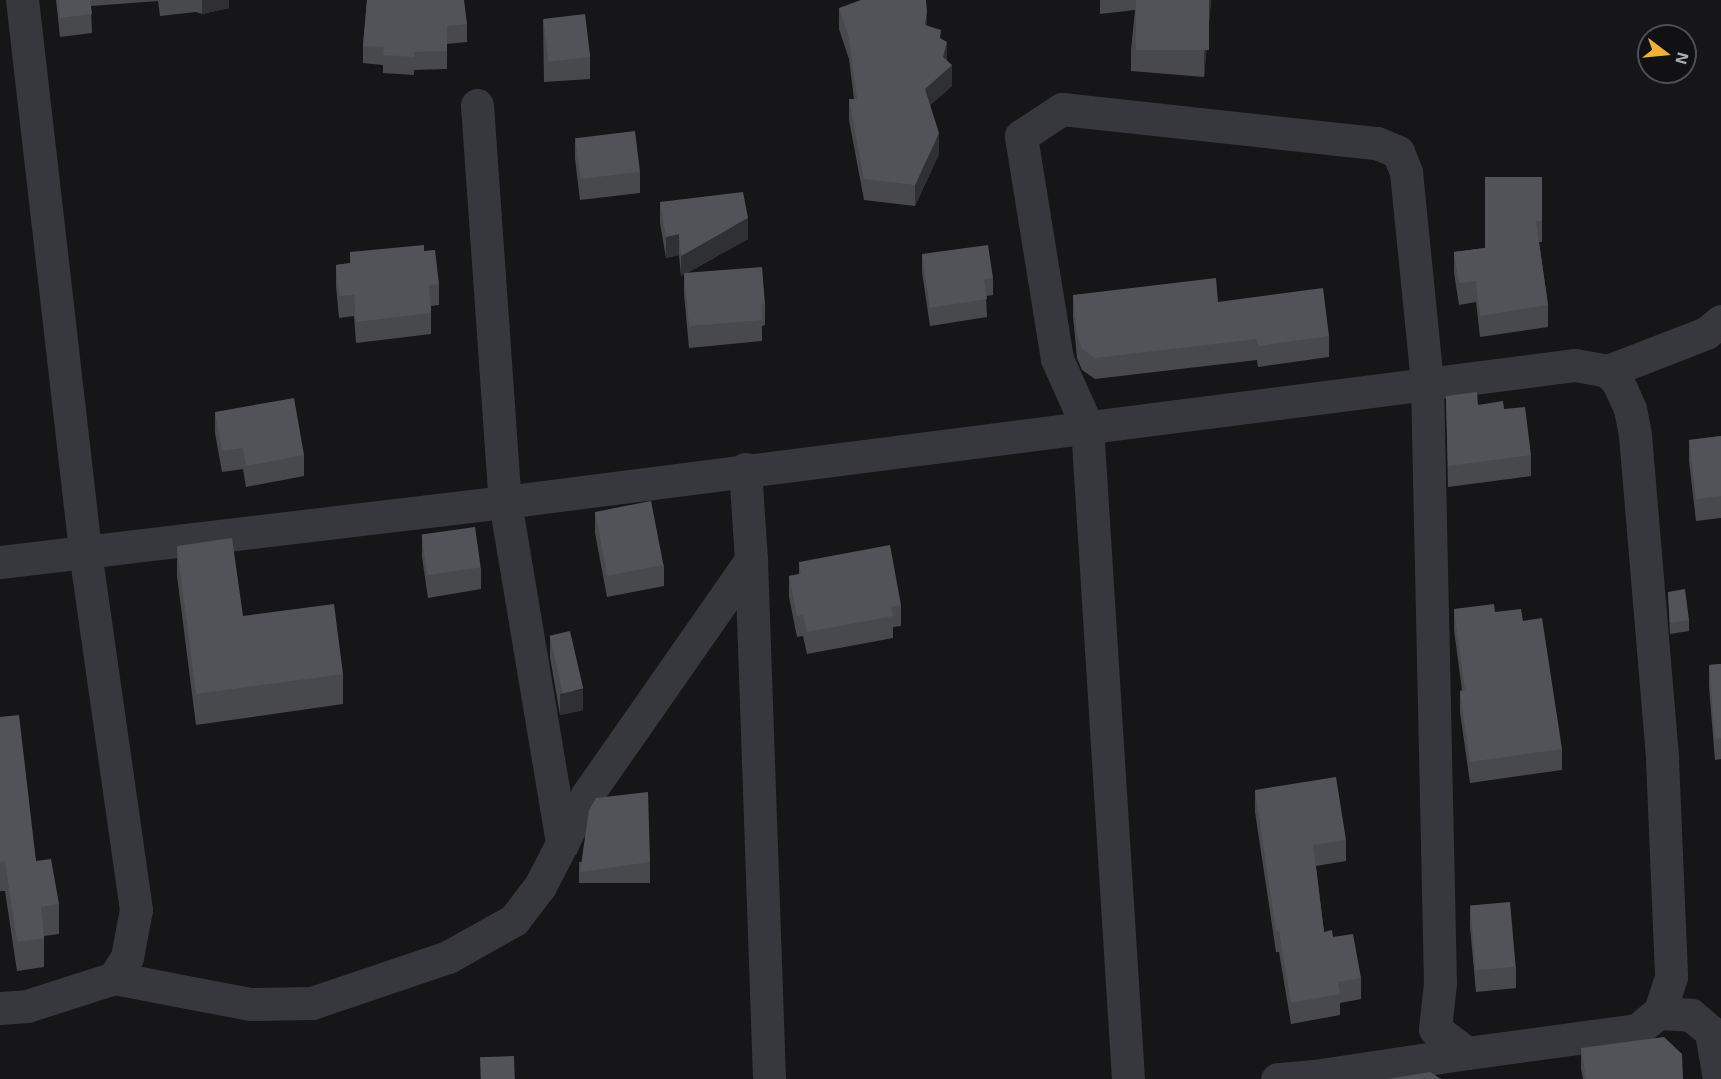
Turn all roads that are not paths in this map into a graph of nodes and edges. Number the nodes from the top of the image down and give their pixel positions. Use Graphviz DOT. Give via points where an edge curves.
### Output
graph roads {
  1 [pos="22,0"];
  2 [pos="477,105"];
  3 [pos="1721,321"];
  4 [pos="1608,371"];
  5 [pos="1427,383"];
  6 [pos="1087,426"];
  7 [pos="745,469"];
  8 [pos="505,502"];
  9 [pos="85,550"];
  10 [pos="751,560"];
  11 [pos="0,562"];
  12 [pos="562,844"];
  13 [pos="114,978"];
  14 [pos="0,1008"];
  15 [pos="1658,1013"];
  16 [pos="1467,1053"];
  17 [pos="769,1079"];
  18 [pos="1128,1079"];
  19 [pos="1277,1079"];
  20 [pos="1719,1079"];
  1 -- 9 [label="street"];
  2 -- 8 [label="street"];
  3 -- 4 [label="street" via="1706,333"];
  4 -- 5 [label="street" via="1575,364"];
  4 -- 15 [label="street" via="1618,382 1630,409 1635,435 1662,759 1671,977"];
  5 -- 6 [label="street"];
  5 -- 6 [label="street" via="1406,172 1398,152 1377,143 1062,109 1021,136 1057,358"];
  5 -- 16 [label="street" via="1440,983 1435,1029"];
  6 -- 7 [label="street"];
  6 -- 18 [label="street"];
  7 -- 8 [label="street"];
  7 -- 10 [label="street"];
  8 -- 9 [label="street"];
  8 -- 12 [label="street"];
  9 -- 11 [label="street"];
  9 -- 13 [label="street" via="136,910 127,957"];
  10 -- 12 [label="street" via="587,795"];
  10 -- 17 [label="street"];
  12 -- 13 [label="street" via="540,886 514,920 448,957 312,1003 250,1004"];
  13 -- 14 [label="street" via="27,1006"];
  15 -- 16 [label="street" via="1637,1030"];
  15 -- 20 [label="street" via="1691,1015 1711,1032"];
  16 -- 19 [label="street"];
}
